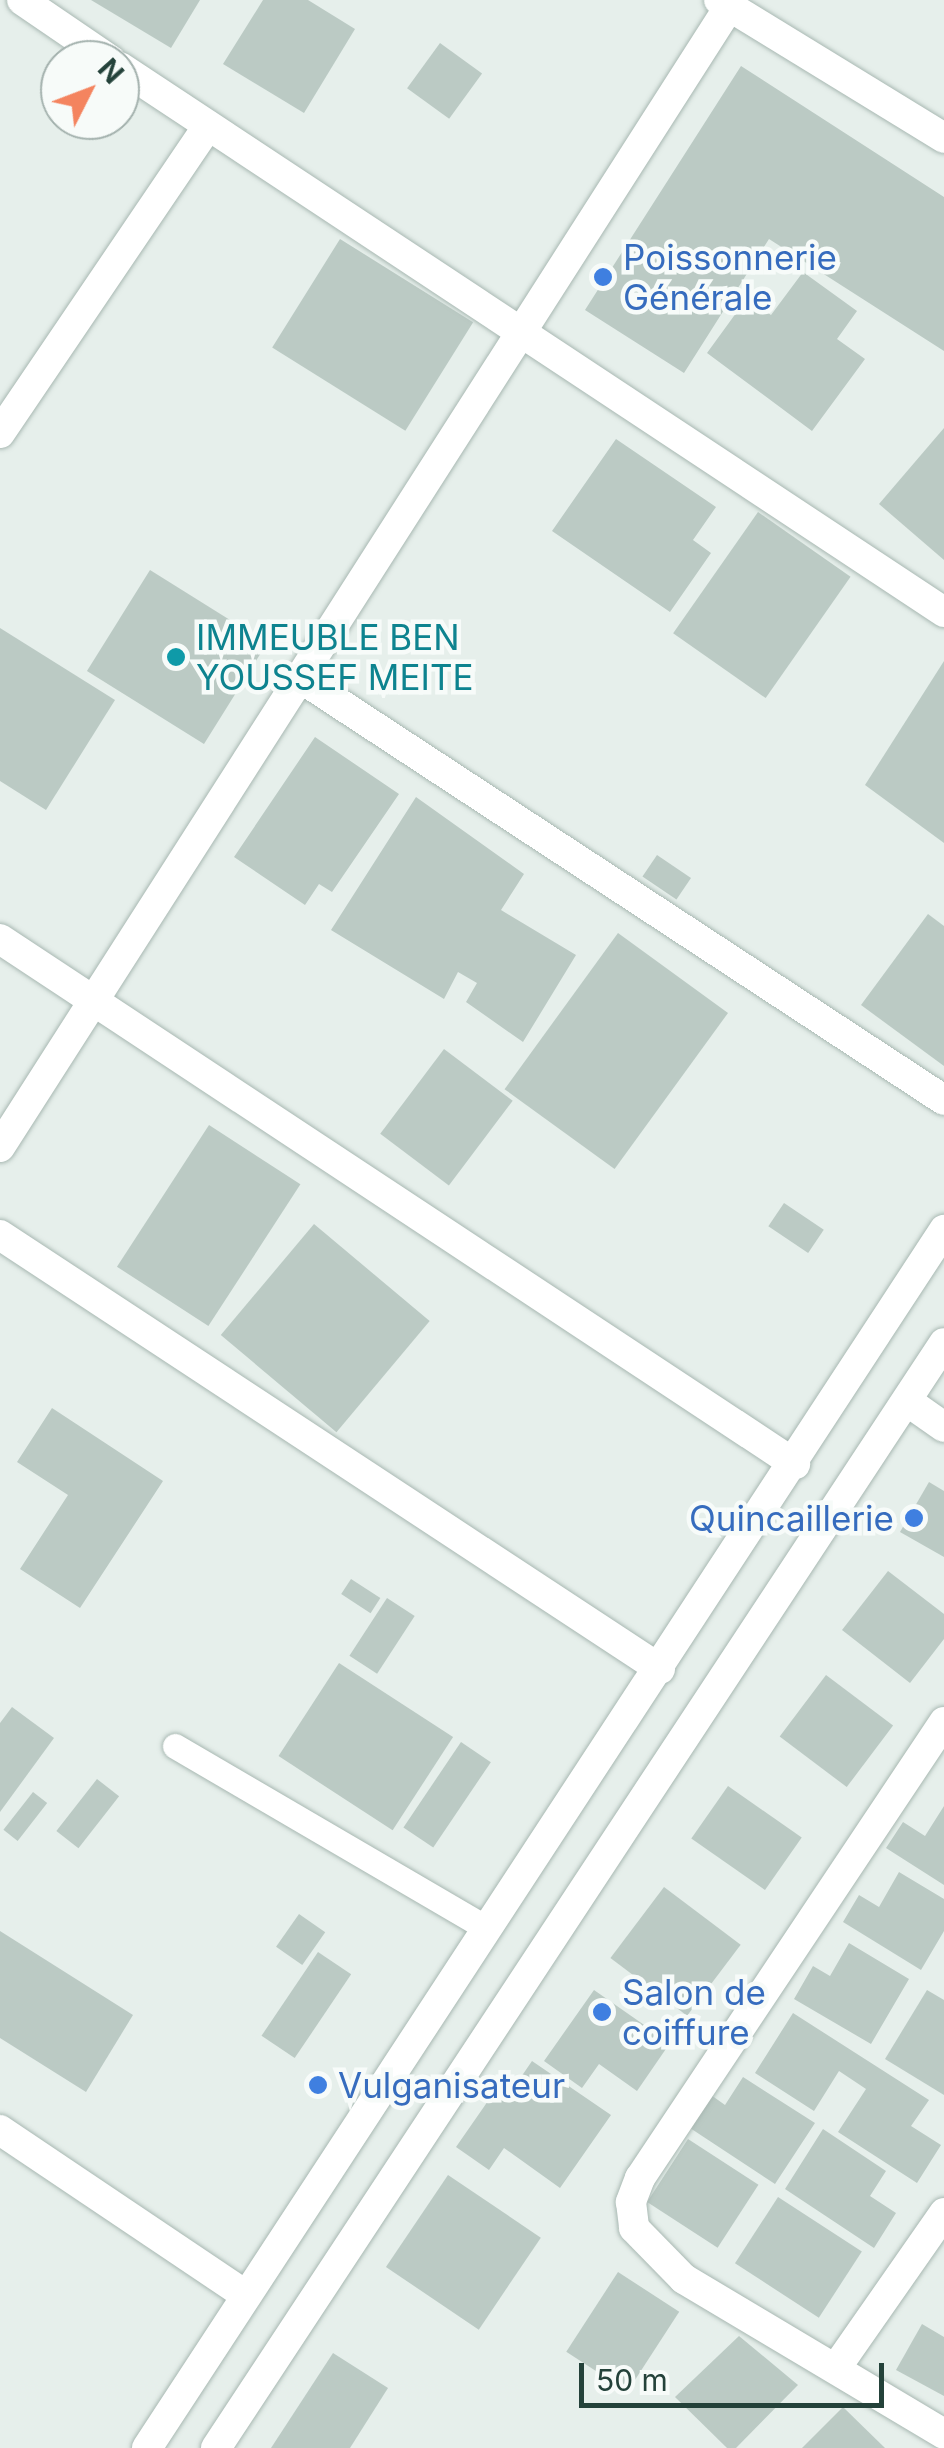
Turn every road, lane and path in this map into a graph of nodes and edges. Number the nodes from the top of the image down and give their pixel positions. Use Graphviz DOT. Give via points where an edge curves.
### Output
graph roads {
  1 [pos="6,0"];
  2 [pos="22,0"];
  3 [pos="724,4"];
  4 [pos="0,9"];
  5 [pos="81,40"];
  6 [pos="140,80"];
  7 [pos="208,126"];
  8 [pos="944,138"];
  9 [pos="520,332"];
  10 [pos="0,433"];
  11 [pos="944,612"];
  12 [pos="300,677"];
  13 [pos="0,940"];
  14 [pos="94,998"];
  15 [pos="944,1100"];
  16 [pos="0,1146"];
  17 [pos="944,1230"];
  18 [pos="0,1235"];
  19 [pos="944,1343"];
  20 [pos="907,1401"];
  21 [pos="944,1427"];
  22 [pos="796,1464"];
  23 [pos="660,1670"];
  24 [pos="939,1739"];
  25 [pos="175,1746"];
  26 [pos="483,1926"];
  27 [pos="0,2130"];
  28 [pos="944,2213"];
  29 [pos="244,2294"];
  30 [pos="836,2368"];
  31 [pos="944,2434"];
  32 [pos="146,2448"];
  33 [pos="216,2448"];
  1 -- 4 [label="street"];
  2 -- 5 [label="street"];
  3 -- 8 [label="street"];
  3 -- 9 [label="street"];
  6 -- 7 [label="street"];
  7 -- 9 [label="street"];
  7 -- 10 [label="street"];
  9 -- 11 [label="street"];
  9 -- 12 [label="street"];
  12 -- 14 [label="street"];
  12 -- 15 [label="street"];
  13 -- 14 [label="street"];
  14 -- 16 [label="street"];
  14 -- 22 [label="street"];
  17 -- 22 [label="street"];
  18 -- 23 [label="street"];
  19 -- 20 [label="street"];
  20 -- 21 [label="street"];
  20 -- 33 [label="street"];
  22 -- 23 [label="street"];
  23 -- 26 [label="street"];
  24 -- 30 [label="street" via="640,2178 630,2202 634,2228 684,2279"];
  25 -- 26 [label="lane"];
  26 -- 29 [label="street"];
  27 -- 29 [label="street"];
  28 -- 30 [label="street"];
  29 -- 32 [label="street"];
  30 -- 31 [label="street"];
}
